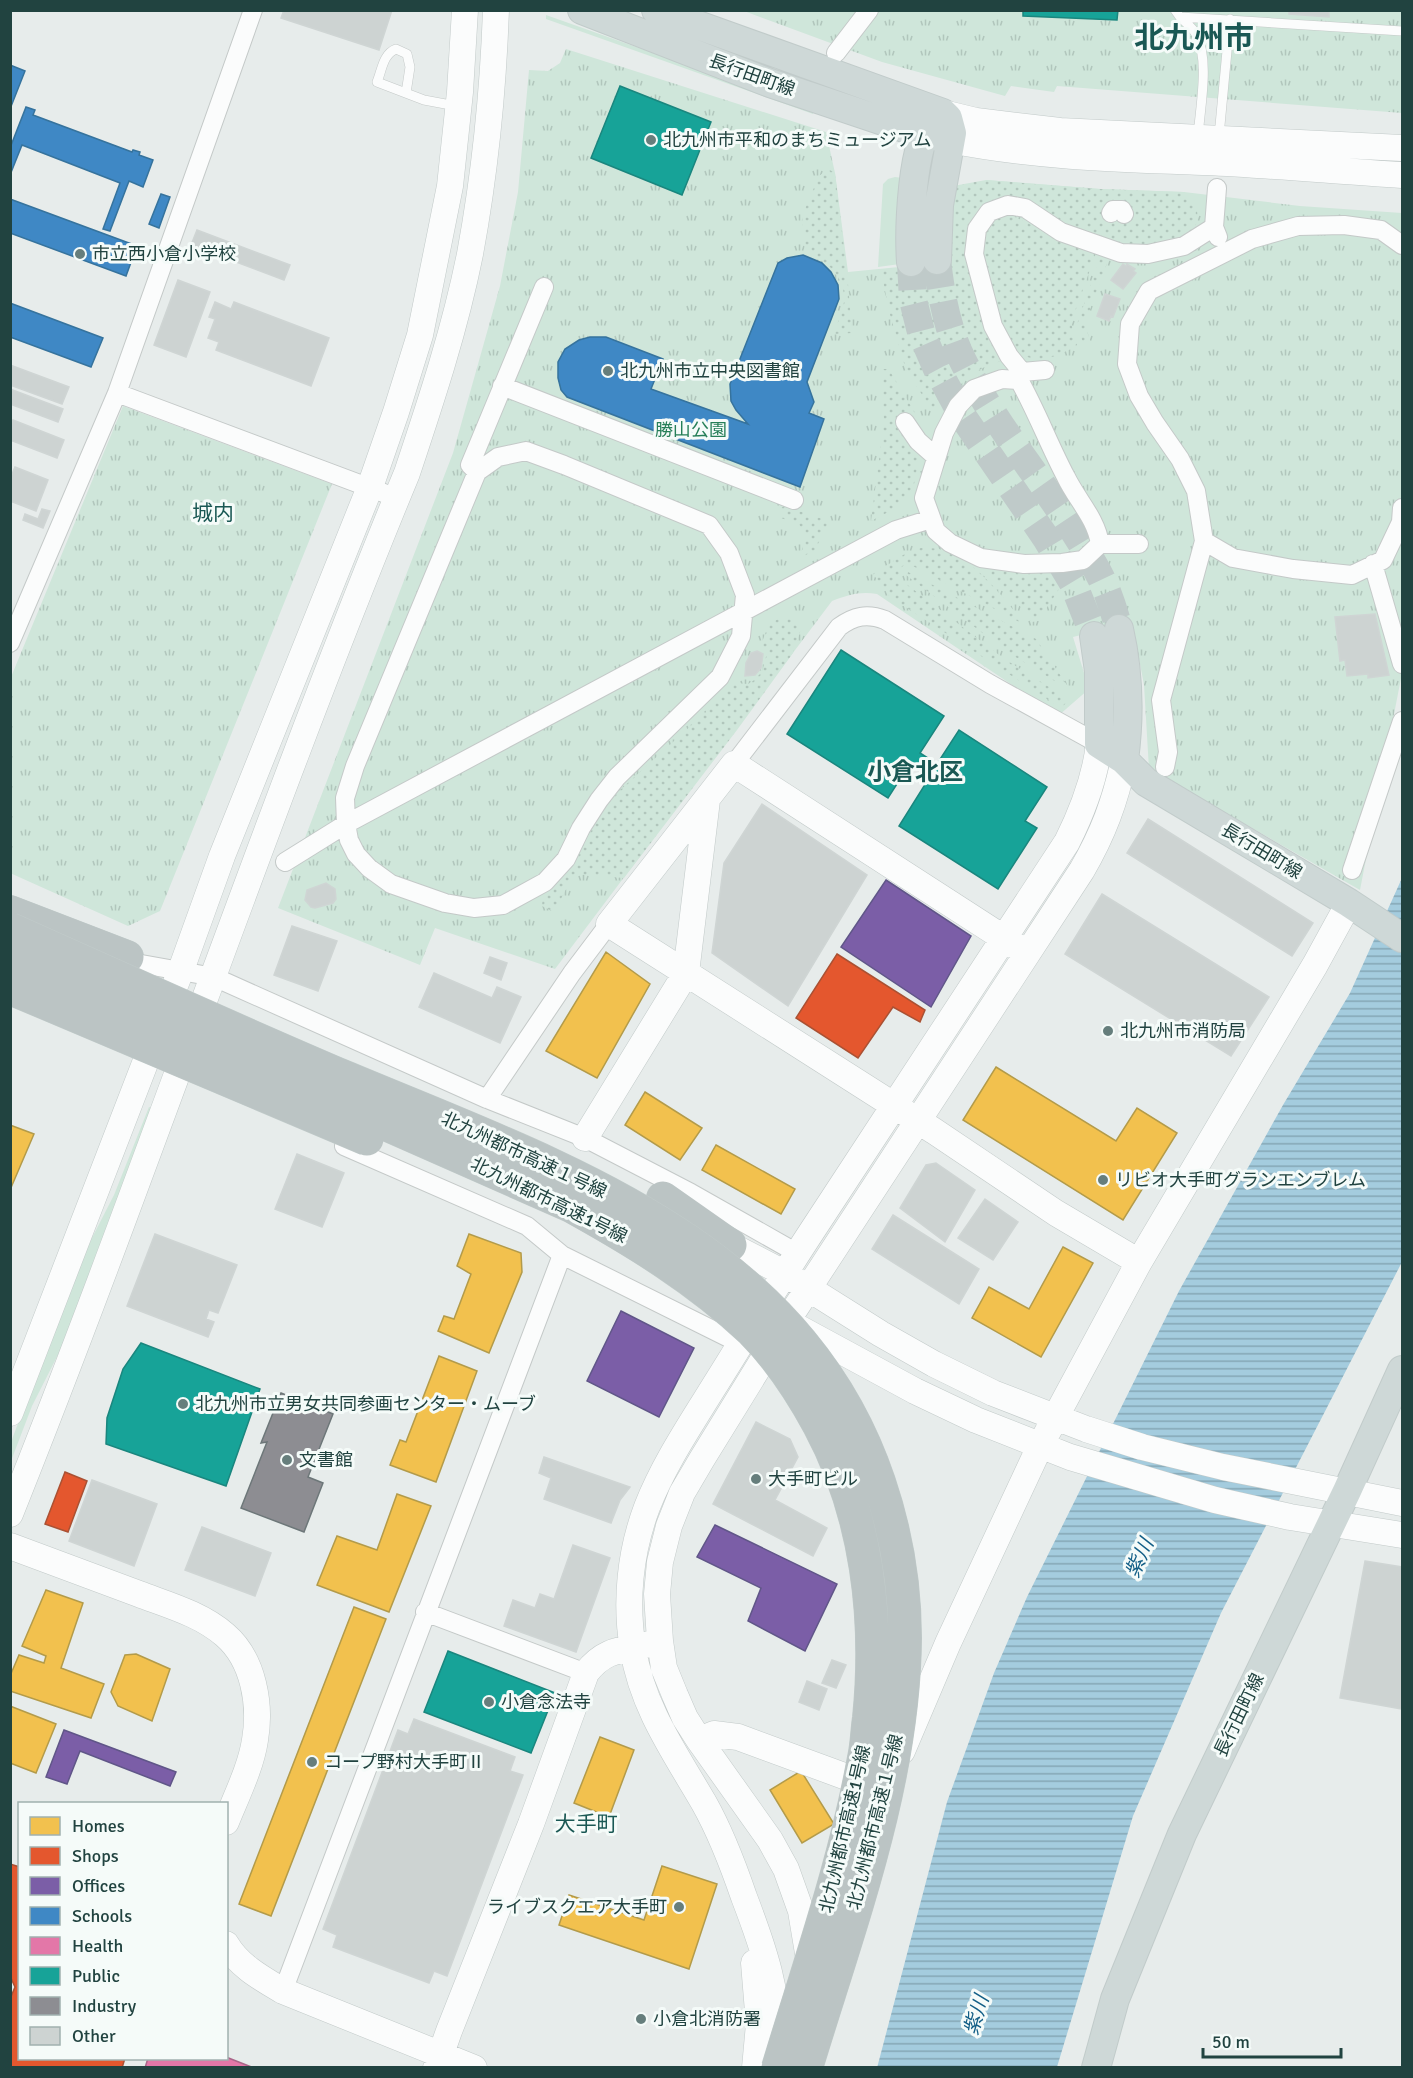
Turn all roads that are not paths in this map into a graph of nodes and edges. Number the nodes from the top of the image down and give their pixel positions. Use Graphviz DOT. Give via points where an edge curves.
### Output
graph roads {
  1 [pos="253,10"];
  2 [pos="465,10"];
  3 [pos="496,10"];
  4 [pos="582,10"];
  5 [pos="656,10"];
  6 [pos="869,10"];
  7 [pos="1178,14"];
  8 [pos="1209,18"];
  9 [pos="1230,19"];
  10 [pos="1402,31"];
  11 [pos="1196,33"];
  12 [pos="836,53"];
  13 [pos="406,93"];
  14 [pos="459,106"];
  15 [pos="943,113"];
  16 [pos="937,137"];
  17 [pos="1208,138"];
  18 [pos="1402,148"];
  19 [pos="1205,162"];
  20 [pos="1402,175"];
  21 [pos="1216,188"];
  22 [pos="1214,227"];
  23 [pos="1402,245"];
  24 [pos="1225,252"];
  25 [pos="924,261"];
  26 [pos="544,287"];
  27 [pos="1045,369"];
  28 [pos="1020,376"];
  29 [pos="502,386"];
  30 [pos="117,393"];
  31 [pos="905,422"];
  32 [pos="936,457"];
  33 [pos="477,472"];
  34 [pos="370,487"];
  35 [pos="397,498"];
  36 [pos="794,500"];
  37 [pos="1402,508"];
  38 [pos="931,519"];
  39 [pos="1100,544"];
  40 [pos="1139,544"];
  41 [pos="1197,549"];
  42 [pos="1373,564"];
  43 [pos="743,611"];
  44 [pos="10,643"];
  45 [pos="1402,664"];
  46 [pos="1402,721"];
  47 [pos="1099,744"];
  48 [pos="1124,760"];
  49 [pos="734,764"];
  50 [pos="1165,767"];
  51 [pos="707,800"];
  52 [pos="346,824"];
  53 [pos="285,862"];
  54 [pos="1352,870"];
  55 [pos="1349,903"];
  56 [pos="10,914"];
  57 [pos="609,924"];
  58 [pos="10,929"];
  59 [pos="1005,938"];
  60 [pos="1402,938"];
  61 [pos="1027,953"];
  62 [pos="10,958"];
  63 [pos="686,973"];
  64 [pos="10,975"];
  65 [pos="177,978"];
  66 [pos="10,988"];
  67 [pos="210,988"];
  68 [pos="155,1036"];
  69 [pos="187,1050"];
  70 [pos="178,1075"];
  71 [pos="488,1099"];
  72 [pos="895,1106"];
  73 [pos="917,1121"];
  74 [pos="585,1138"];
  75 [pos="730,1245"];
  76 [pos="562,1255"];
  77 [pos="1139,1262"];
  78 [pos="791,1263"];
  79 [pos="717,1286"];
  80 [pos="809,1289"];
  81 [pos="761,1309"];
  82 [pos="787,1321"];
  83 [pos="741,1344"];
  84 [pos="1402,1370"];
  85 [pos="10,1413"];
  86 [pos="1056,1416"];
  87 [pos="1040,1446"];
  88 [pos="1347,1491"];
  89 [pos="1402,1503"];
  90 [pos="10,1514"];
  91 [pos="1331,1523"];
  92 [pos="1402,1535"];
  93 [pos="10,1546"];
  94 [pos="425,1612"];
  95 [pos="660,1641"];
  96 [pos="633,1647"];
  97 [pos="586,1673"];
  98 [pos="699,1740"];
  99 [pos="228,1816"];
  100 [pos="745,1898"];
  101 [pos="228,1947"];
  102 [pos="283,1991"];
  103 [pos="439,2061"];
  104 [pos="474,2067"];
  105 [pos="755,2067"];
  106 [pos="778,2067"];
  107 [pos="808,2067"];
  108 [pos="1096,2067"];
  1 -- 30 [label="street"];
  2 -- 14 [label="street"];
  3 -- 35 [label="street" via="491,106 469,256 449,340"];
  4 -- 16 [label="main road, 長行田町線" via="770,83"];
  5 -- 15 [label="main road, 長行田町線"];
  6 -- 12 [label="street"];
  7 -- 8 [label="lane"];
  7 -- 11 [label="lane"];
  8 -- 9 [label="lane"];
  8 -- 11 [label="lane"];
  9 -- 10 [label="lane"];
  9 -- 17 [label="lane" via="1220,115"];
  11 -- 17 [label="lane" via="1202,49"];
  13 -- 13 [label="lane" via="377,82 388,53 400,50 407,54 410,61"];
  13 -- 14 [label="lane"];
  14 -- 34 [label="street" via="450,186 420,335"];
  15 -- 16 [label="main road" via="951,125"];
  15 -- 17 [label="street" via="1021,128"];
  16 -- 19 [label="street" via="1060,155"];
  16 -- 25 [label="main road" via="939,205"];
  17 -- 18 [label="street"];
  17 -- 19 [label="lane" via="1198,149"];
  17 -- 19 [label="lane" via="1217,152"];
  19 -- 20 [label="street"];
  21 -- 22 [label="street"];
  22 -- 24 [label="street"];
  22 -- 28 [label="street" via="1184,246 1148,254 1121,253 1061,232 1024,207 1008,205 989,212 977,229 974,254 993,326"];
  23 -- 24 [label="street" via="1381,230 1344,225 1298,226 1252,239"];
  24 -- 41 [label="street" via="1149,291 1130,324 1127,343 1127,364 1139,396 1196,491"];
  26 -- 29 [label="street"];
  27 -- 28 [label="street"];
  28 -- 32 [label="street" via="974,389 958,406"];
  28 -- 39 [label="street" via="1053,453 1098,532"];
  29 -- 33 [label="street" via="470,465"];
  29 -- 36 [label="street"];
  30 -- 34 [label="street"];
  30 -- 44 [label="street"];
  31 -- 32 [label="street"];
  32 -- 38 [label="street" via="924,498"];
  33 -- 43 [label="street" via="498,457 526,451 709,525 729,554 745,595"];
  33 -- 52 [label="street" via="355,766 345,798"];
  34 -- 35 [label="street"];
  34 -- 65 [label="street"];
  35 -- 67 [label="street"];
  37 -- 42 [label="street" via="1401,522 1383,560"];
  38 -- 39 [label="street" via="936,531 950,543 981,558 1023,564 1062,563 1083,560"];
  38 -- 43 [label="street" via="896,530"];
  39 -- 40 [label="street"];
  41 -- 42 [label="street" via="1293,569 1353,575"];
  41 -- 50 [label="street" via="1161,700 1168,752"];
  42 -- 45 [label="street"];
  43 -- 52 [label="street"];
  43 -- 52 [label="street" via="741,636 720,677 618,777 580,828 566,859 545,882 525,894 503,905 474,908 445,903 391,884 356,854"];
  46 -- 54 [label="street"];
  47 -- 48 [label="main road, 長行田町線"];
  47 -- 48 [label="main road" via="1099,671 1107,632 1126,660 1128,721"];
  47 -- 49 [label="street" via="885,620 860,616 839,627"];
  47 -- 59 [label="street" via="1092,783 1067,842"];
  48 -- 55 [label="main road, 長行田町線" via="1146,782"];
  48 -- 61 [label="street" via="1100,840"];
  49 -- 51 [label="street"];
  49 -- 59 [label="street"];
  51 -- 57 [label="street"];
  51 -- 63 [label="street"];
  52 -- 53 [label="street"];
  55 -- 60 [label="main road, 長行田町線"];
  55 -- 77 [label="street"];
  56 -- 65 [label="street" via="106,957"];
  56 -- 75 [label="highway" via="127,957 563,1148 663,1198"];
  57 -- 63 [label="street"];
  57 -- 71 [label="street"];
  58 -- 107 [label="highway, 北九州都市高速１号線, bridge" via="594,1185 648,1215 740,1278 815,1357 860,1432 887,1504 897,1545 905,1636 903,1694 894,1760"];
  59 -- 61 [label="street"];
  59 -- 72 [label="street"];
  61 -- 73 [label="street"];
  62 -- 106 [label="highway, 北九州都市高速1号線, bridge" via="571,1206 622,1234 715,1298 754,1333 794,1383 826,1439 852,1508 867,1573 872,1665 865,1756 850,1822"];
  63 -- 72 [label="street"];
  63 -- 74 [label="street"];
  64 -- 68 [label="street"];
  65 -- 67 [label="street"];
  65 -- 68 [label="street"];
  66 -- 79 [label="highway, bridge" via="451,1175 620,1254"];
  67 -- 69 [label="street"];
  67 -- 71 [label="street"];
  67 -- 75 [label="street"];
  68 -- 69 [label="street"];
  68 -- 85 [label="street"];
  69 -- 70 [label="street"];
  69 -- 79 [label="street"];
  70 -- 76 [label="street" via="527,1226"];
  70 -- 90 [label="street"];
  71 -- 74 [label="street"];
  72 -- 73 [label="street"];
  72 -- 78 [label="street"];
  73 -- 77 [label="street" via="1056,1213"];
  73 -- 80 [label="street"];
  74 -- 78 [label="street" via="691,1193"];
  75 -- 78 [label="street"];
  76 -- 83 [label="street"];
  76 -- 94 [label="street"];
  77 -- 86 [label="street"];
  78 -- 80 [label="street"];
  78 -- 81 [label="street"];
  79 -- 81 [label="street"];
  80 -- 82 [label="street"];
  80 -- 86 [label="street" via="934,1364 993,1393"];
  81 -- 82 [label="street"];
  81 -- 83 [label="street"];
  82 -- 87 [label="street" via="915,1391"];
  82 -- 95 [label="street" via="682,1493 660,1562"];
  83 -- 96 [label="street" via="660,1476 646,1510 631,1574"];
  84 -- 88 [label="main road, 長行田町線"];
  86 -- 87 [label="street"];
  86 -- 88 [label="street" via="1143,1447"];
  87 -- 91 [label="street" via="1215,1500"];
  87 -- 98 [label="street" via="948,1643 896,1766 879,1780 863,1783 738,1737 714,1734"];
  88 -- 89 [label="street"];
  88 -- 91 [label="main road, 長行田町線"];
  91 -- 92 [label="street"];
  91 -- 108 [label="main road, 長行田町線" via="1182,1834 1114,1999"];
  93 -- 99 [label="street" via="192,1614 226,1635 237,1648 252,1679 257,1718 255,1742"];
  94 -- 97 [label="street"];
  94 -- 102 [label="street"];
  95 -- 96 [label="street"];
  95 -- 98 [label="street" via="664,1668"];
  96 -- 97 [label="street" via="605,1655"];
  96 -- 100 [label="street" via="648,1704 728,1852"];
  97 -- 103 [label="street"];
  98 -- 107 [label="street" via="770,1840 796,1892 813,1983"];
  100 -- 105 [label="street" via="759,2024"];
  100 -- 106 [label="street" via="773,1985"];
  101 -- 102 [label="street" via="255,1975"];
  102 -- 103 [label="street"];
  103 -- 104 [label="street"];
}
